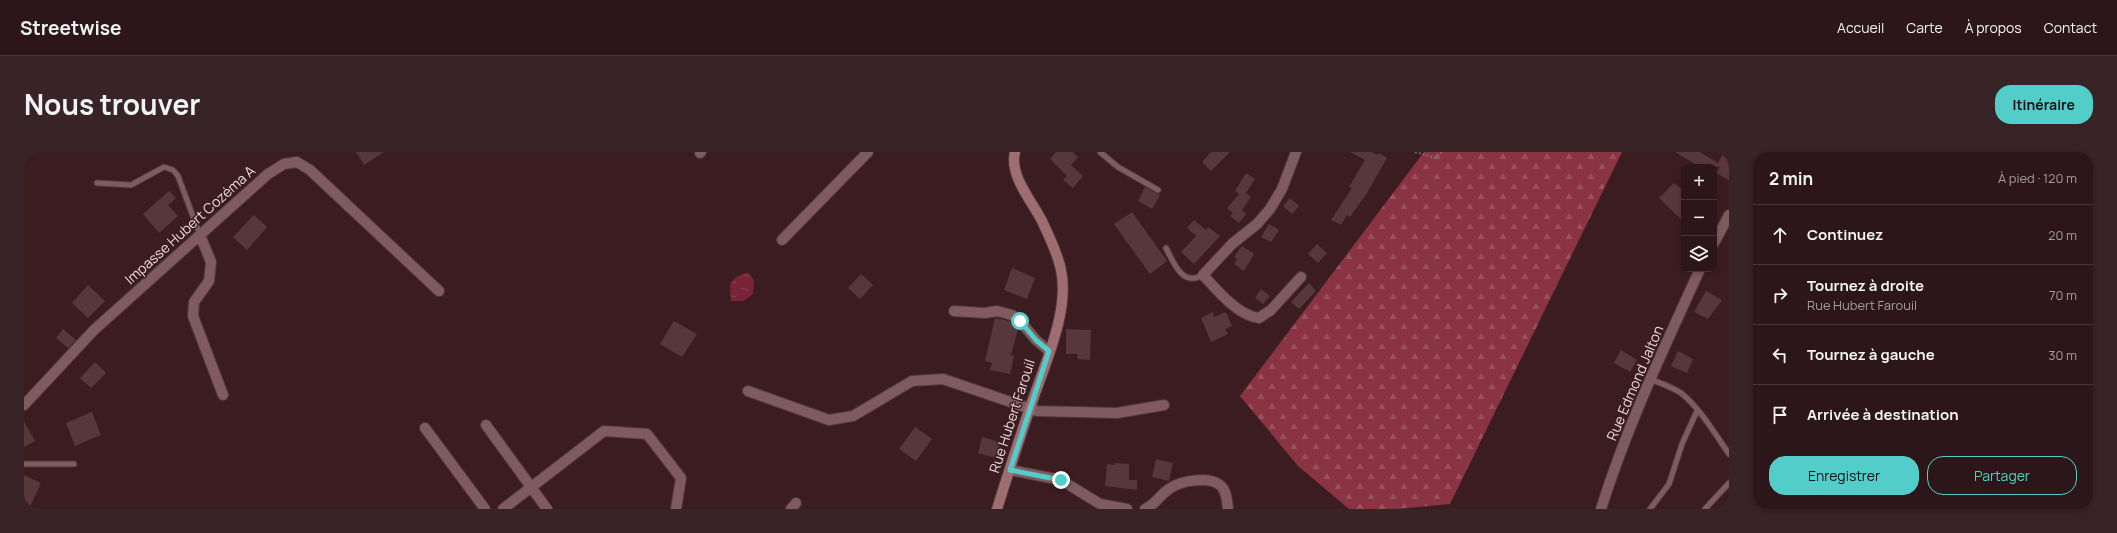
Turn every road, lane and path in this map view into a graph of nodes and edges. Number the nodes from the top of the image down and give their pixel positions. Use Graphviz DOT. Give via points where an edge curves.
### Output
graph roads {
  1 [pos="868,152"];
  2 [pos="1100,152"];
  3 [pos="1296,152"];
  4 [pos="1415,152"];
  5 [pos="1442,152"];
  6 [pos="1014,153"];
  7 [pos="97,183"];
  8 [pos="1158,190"];
  9 [pos="1729,215"];
  10 [pos="200,235"];
  11 [pos="1717,237"];
  12 [pos="782,240"];
  13 [pos="1166,248"];
  14 [pos="1699,272"];
  15 [pos="1203,274"];
  16 [pos="1301,277"];
  17 [pos="439,291"];
  18 [pos="954,311"];
  19 [pos="1049,351"];
  20 [pos="1650,379"];
  21 [pos="748,391"];
  22 [pos="223,395"];
  23 [pos="24,404"];
  24 [pos="1164,405"];
  25 [pos="1029,410"];
  26 [pos="1697,411"];
  27 [pos="486,425"];
  28 [pos="425,428"];
  29 [pos="1729,454"];
  30 [pos="24,464"];
  31 [pos="74,464"];
  32 [pos="1010,470"];
  33 [pos="1729,483"];
  34 [pos="532,488"];
  35 [pos="485,509"];
  36 [pos="503,509"];
  37 [pos="547,509"];
  38 [pos="676,509"];
  39 [pos="997,509"];
  40 [pos="1127,509"];
  41 [pos="1145,509"];
  42 [pos="1228,509"];
  43 [pos="1601,509"];
  44 [pos="1650,509"];
  45 [pos="1705,509"];
  1 -- 12 [label="street"];
  2 -- 8 [label="lane" via="1118,167"];
  3 -- 15 [label="street" via="1282,189 1270,208 1257,224 1232,244"];
  4 -- 5 [label="path" via="1436,158"];
  6 -- 19 [label="street, Rue Hubert Farouil" via="1015,168 1023,189 1042,222 1061,269 1061,310"];
  7 -- 10 [label="lane" via="131,185 164,167 173,170 178,176"];
  9 -- 11 [label="street"];
  10 -- 17 [label="street, Impasse Hubert Cozéma A" via="268,174 284,164 297,162 310,170"];
  10 -- 22 [label="street" via="211,262 209,281 194,302 193,316"];
  10 -- 23 [label="street, Impasse Hubert Cozéma A" via="94,330"];
  13 -- 15 [label="lane" via="1178,272 1184,276 1198,278"];
  14 -- 20 [label="street, Rue Edmond Jalton"];
  15 -- 16 [label="street" via="1239,309 1259,318 1271,310"];
  18 -- 19 [label="street" via="997,311 1012,315"];
  19 -- 25 [label="street, Rue Hubert Farouil"];
  20 -- 26 [label="lane" via="1680,393"];
  20 -- 43 [label="street, Rue Edmond Jalton"];
  21 -- 25 [label="street" via="830,420 853,416 912,381 943,379"];
  24 -- 25 [label="street" via="1117,413"];
  25 -- 32 [label="street, Rue Hubert Farouil"];
  26 -- 29 [label="lane"];
  26 -- 44 [label="lane" via="1668,484"];
  27 -- 34 [label="street"];
  28 -- 35 [label="street"];
  30 -- 31 [label="lane"];
  32 -- 39 [label="street, Rue Hubert Farouil"];
  32 -- 40 [label="street" via="1061,480 1100,504"];
  33 -- 45 [label="lane"];
  34 -- 36 [label="street"];
  34 -- 37 [label="street"];
  34 -- 38 [label="street" via="604,431 647,434 681,478"];
  41 -- 42 [label="street" via="1169,489 1193,480 1211,480 1221,486 1226,494"];
}
